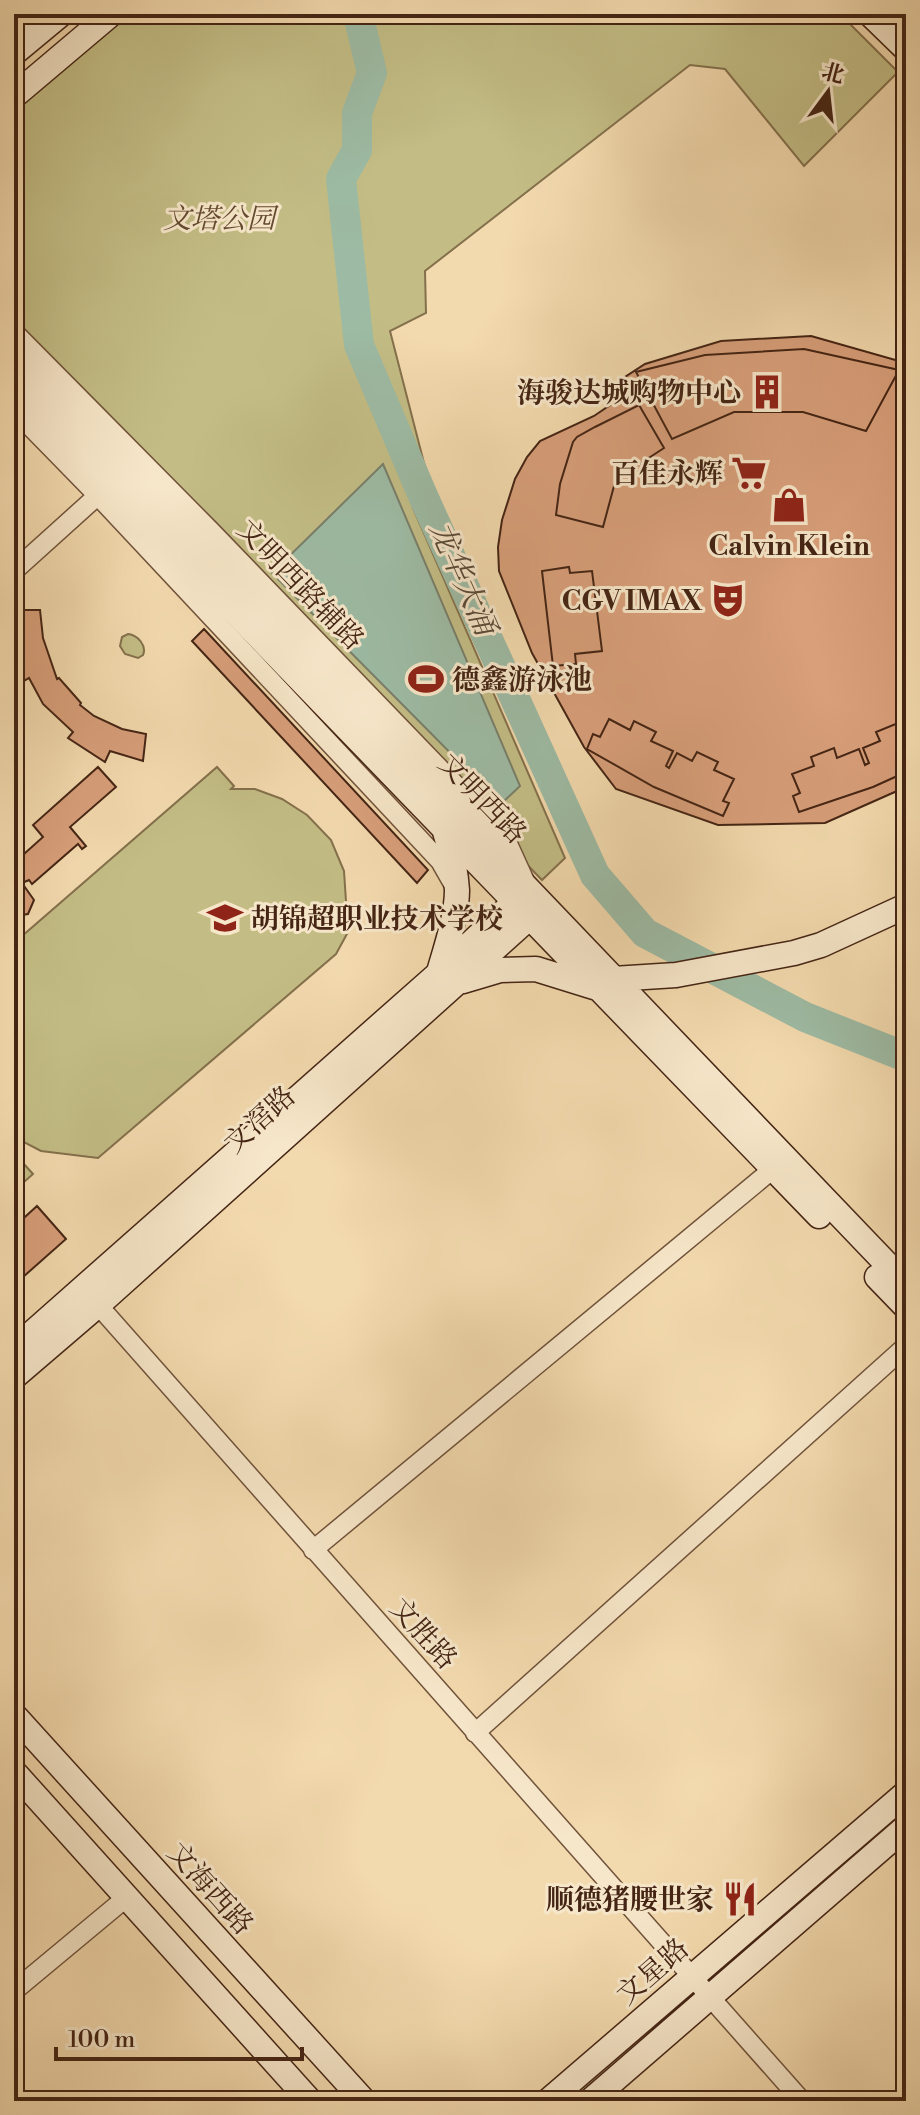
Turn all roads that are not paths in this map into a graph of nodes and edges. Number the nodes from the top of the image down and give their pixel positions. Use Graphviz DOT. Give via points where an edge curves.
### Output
graph roads {
  1 [pos="28,14"];
  2 [pos="61,14"];
  3 [pos="92,14"];
  4 [pos="111,14"];
  5 [pos="870,14"];
  6 [pos="14,27"];
  7 [pos="906,49"];
  8 [pos="14,53"];
  9 [pos="14,82"];
  10 [pos="14,96"];
  11 [pos="14,332"];
  12 [pos="14,355"];
  13 [pos="14,384"];
  14 [pos="14,410"];
  15 [pos="105,490"];
  16 [pos="14,571"];
  17 [pos="444,830"];
  18 [pos="457,892"];
  19 [pos="529,903"];
  20 [pos="906,906"];
  21 [pos="447,978"];
  22 [pos="605,983"];
  23 [pos="773,1169"];
  24 [pos="906,1284"];
  25 [pos="98,1305"];
  26 [pos="906,1307"];
  27 [pos="906,1346"];
  28 [pos="14,1349"];
  29 [pos="14,1377"];
  30 [pos="313,1550"];
  31 [pos="14,1715"];
  32 [pos="475,1733"];
  33 [pos="14,1772"];
  34 [pos="906,1793"];
  35 [pos="906,1827"];
  36 [pos="127,1897"];
  37 [pos="691,1977"];
  38 [pos="14,1991"];
  39 [pos="709,1997"];
  40 [pos="310,2101"];
  41 [pos="364,2101"];
  42 [pos="548,2101"];
  43 [pos="590,2101"];
  44 [pos="802,2101"];
  1 -- 6 [label="street"];
  2 -- 8 [label="street"];
  3 -- 9 [label="street"];
  4 -- 10 [label="street"];
  5 -- 7 [label="street"];
  11 -- 19 [label="street, 文明西路辅路" via="504,835"];
  12 -- 19 [label="street, 文明西路"];
  13 -- 15 [label="street, 文明西路"];
  14 -- 15 [label="street"];
  15 -- 16 [label="street"];
  15 -- 17 [label="street, 文明西路"];
  15 -- 18 [label="street" via="440,861"];
  17 -- 18 [label="street"];
  17 -- 19 [label="street, 文明西路"];
  18 -- 21 [label="street"];
  19 -- 21 [label="street, 文滘路"];
  19 -- 22 [label="street, 文明西路"];
  20 -- 22 [label="street" via="794,953"];
  21 -- 22 [label="street" via="536,969"];
  21 -- 25 [label="street, 文滘路"];
  21 -- 28 [label="street, 文滘路"];
  22 -- 23 [label="street, 文明西路"];
  22 -- 24 [label="street, 文明西路"];
  23 -- 26 [label="street, 文明西路"];
  23 -- 30 [label="street"];
  25 -- 29 [label="street, 文滘路"];
  25 -- 30 [label="street, 文胜路"];
  27 -- 32 [label="street"];
  30 -- 32 [label="street, 文胜路"];
  31 -- 41 [label="street, 文海西路"];
  32 -- 37 [label="street, 文胜路"];
  33 -- 36 [label="street"];
  34 -- 37 [label="street, 文星路"];
  35 -- 39 [label="street, 文星路"];
  36 -- 38 [label="street"];
  36 -- 40 [label="street"];
  37 -- 39 [label="street, 文胜路"];
  37 -- 42 [label="street, 文星路"];
  39 -- 43 [label="street, 文星路"];
  39 -- 44 [label="street, 文胜路"];
}
